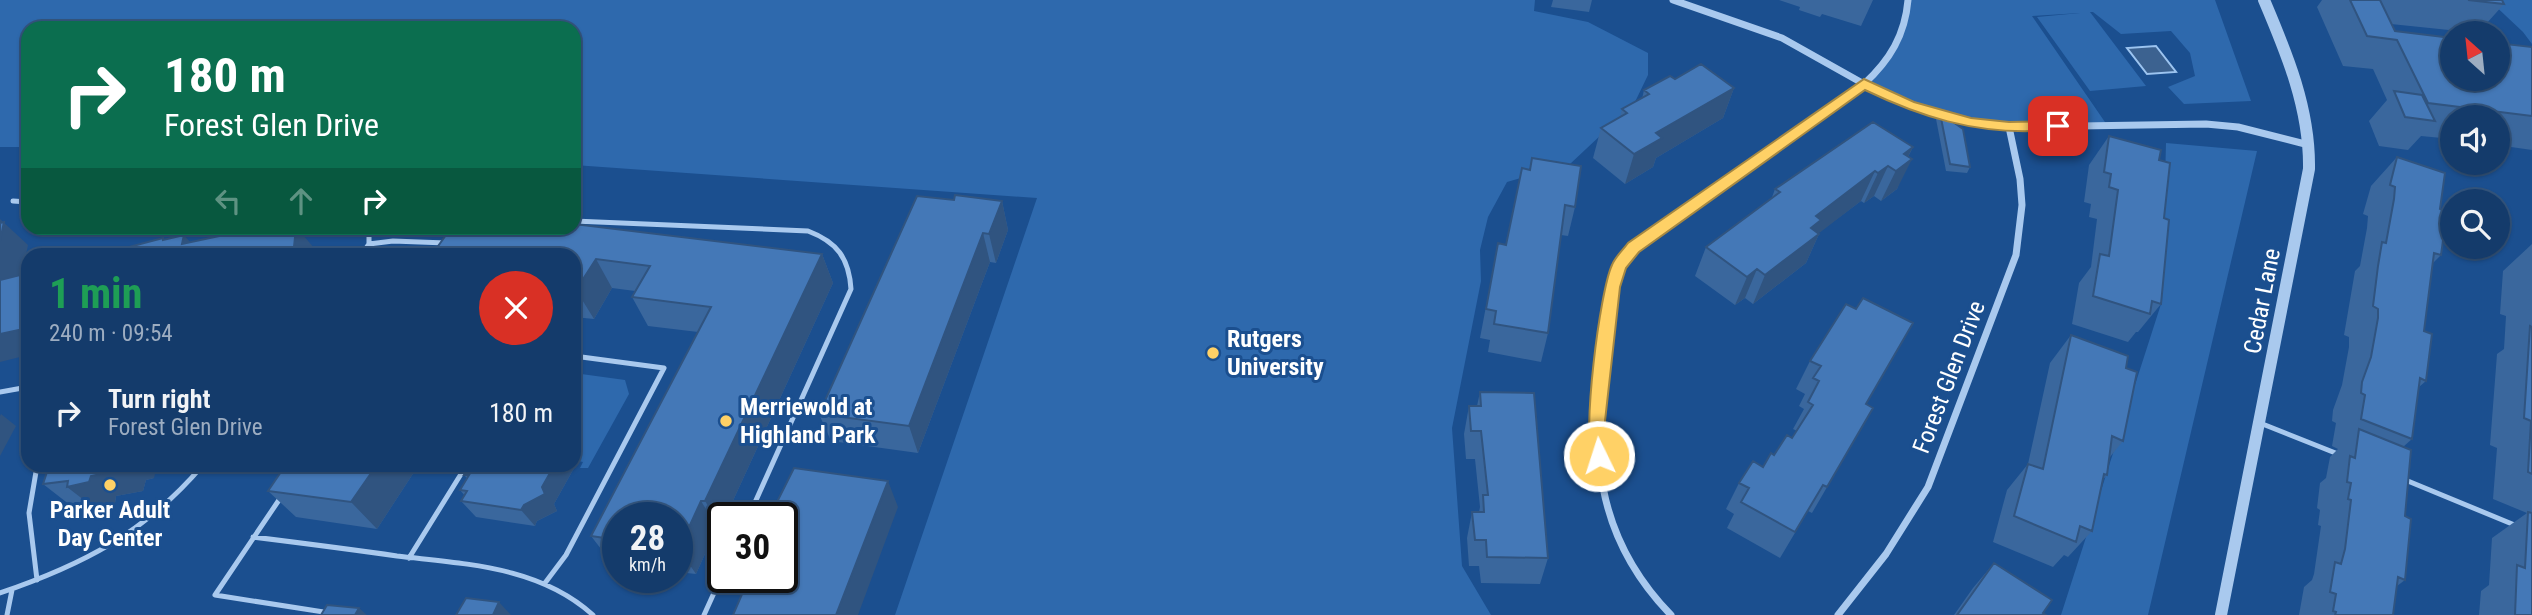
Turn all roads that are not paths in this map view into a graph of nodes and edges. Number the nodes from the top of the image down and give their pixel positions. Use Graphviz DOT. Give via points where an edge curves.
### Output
graph roads {
  1 [pos="1673,0"];
  2 [pos="1908,0"];
  3 [pos="2264,0"];
  4 [pos="1864,84"];
  5 [pos="2009,127"];
  6 [pos="2312,145"];
  7 [pos="13,201"];
  8 [pos="21,202"];
  9 [pos="581,221"];
  10 [pos="369,235"];
  11 [pos="369,244"];
  12 [pos="458,244"];
  13 [pos="367,248"];
  14 [pos="581,357"];
  15 [pos="21,388"];
  16 [pos="0,392"];
  17 [pos="2260,423"];
  18 [pos="2348,458"];
  19 [pos="36,472"];
  20 [pos="197,472"];
  21 [pos="462,472"];
  22 [pos="2399,478"];
  23 [pos="288,486"];
  24 [pos="755,502"];
  25 [pos="2520,527"];
  26 [pos="253,537"];
  27 [pos="409,558"];
  28 [pos="37,580"];
  29 [pos="545,583"];
  30 [pos="12,590"];
  31 [pos="0,593"];
  32 [pos="714,593"];
  33 [pos="335,614"];
  34 [pos="7,615"];
  35 [pos="593,615"];
  36 [pos="704,615"];
  37 [pos="1671,615"];
  38 [pos="1838,615"];
  39 [pos="2221,615"];
  1 -- 4 [label="street" via="1782,38"];
  2 -- 4 [label="street" via="1904,32 1894,53"];
  3 -- 6 [label="street, Cedar Lane"];
  4 -- 5 [label="street" via="1938,115"];
  4 -- 37 [label="street" via="1633,247 1619,266 1612,287 1596,421 1602,482 1627,562"];
  5 -- 6 [label="street" via="2206,124"];
  5 -- 38 [label="street, Forest Glen Drive" via="2022,205 2016,255 1928,487 1912,517"];
  6 -- 17 [label="street, Cedar Lane"];
  7 -- 8 [label="lane"];
  9 -- 24 [label="lane" via="808,231 826,237 841,250 850,268 851,289"];
  10 -- 11 [label="lane"];
  11 -- 12 [label="lane"];
  11 -- 13 [label="lane"];
  14 -- 29 [label="lane" via="664,368 566,555"];
  15 -- 16 [label="lane"];
  17 -- 18 [label="lane"];
  17 -- 39 [label="street, Cedar Lane"];
  19 -- 28 [label="lane" via="29,513"];
  20 -- 28 [label="lane" via="180,494 132,533 104,551"];
  21 -- 27 [label="lane"];
  22 -- 25 [label="lane"];
  23 -- 26 [label="lane"];
  26 -- 27 [label="lane"];
  26 -- 33 [label="lane" via="215,595"];
  27 -- 29 [label="lane" via="493,569"];
  28 -- 30 [label="lane"];
  29 -- 35 [label="lane" via="568,594"];
  30 -- 31 [label="lane"];
  30 -- 34 [label="lane"];
  32 -- 36 [label="lane"];
}
